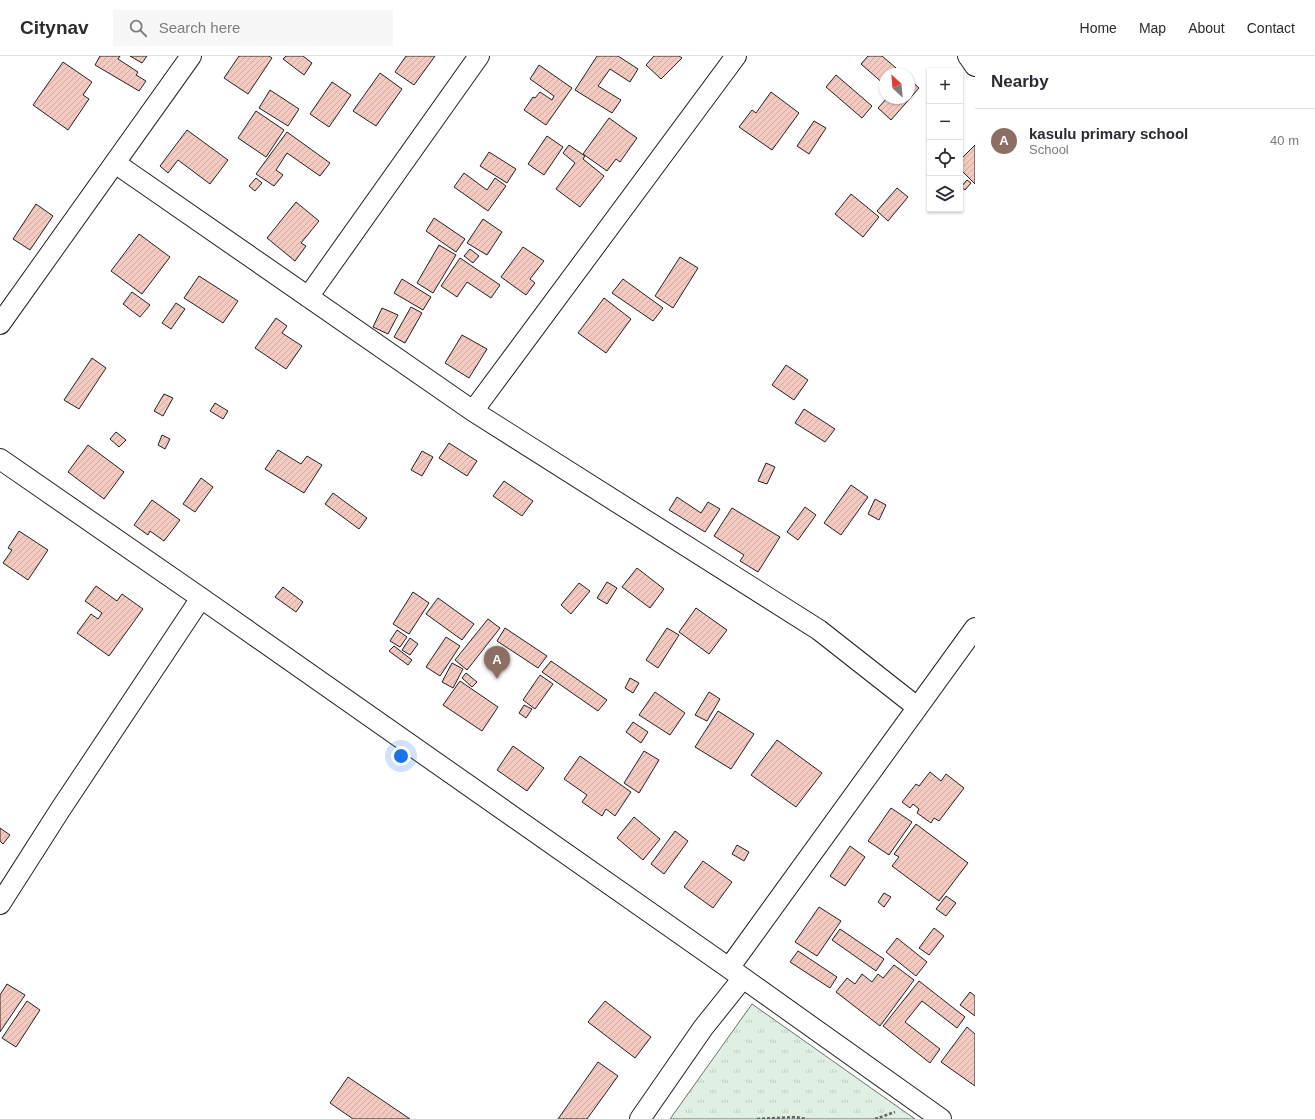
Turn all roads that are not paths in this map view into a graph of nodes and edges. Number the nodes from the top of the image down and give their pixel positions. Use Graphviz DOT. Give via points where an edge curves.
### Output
graph roads {
  1 [pos="191,56"];
  2 [pos="479,56"];
  3 [pos="736,56"];
  4 [pos="968,56"];
  5 [pos="975,66"];
  6 [pos="115,162"];
  7 [pos="308,297"];
  8 [pos="0,324"];
  9 [pos="473,411"];
  10 [pos="0,459"];
  11 [pos="201,598"];
  12 [pos="975,628"];
  13 [pos="917,707"];
  14 [pos="0,904"];
  15 [pos="736,973"];
  16 [pos="640,1119"];
  17 [pos="941,1119"];
  1 -- 6 [label="street"];
  2 -- 7 [label="street"];
  3 -- 9 [label="street"];
  4 -- 5 [label="street"];
  6 -- 7 [label="street"];
  6 -- 8 [label="street"];
  7 -- 9 [label="street"];
  9 -- 13 [label="street" via="819,630"];
  10 -- 11 [label="street"];
  11 -- 14 [label="street"];
  11 -- 15 [label="street"];
  12 -- 13 [label="street"];
  13 -- 15 [label="street"];
  15 -- 16 [label="street" via="703,1028"];
  15 -- 17 [label="street"];
}
